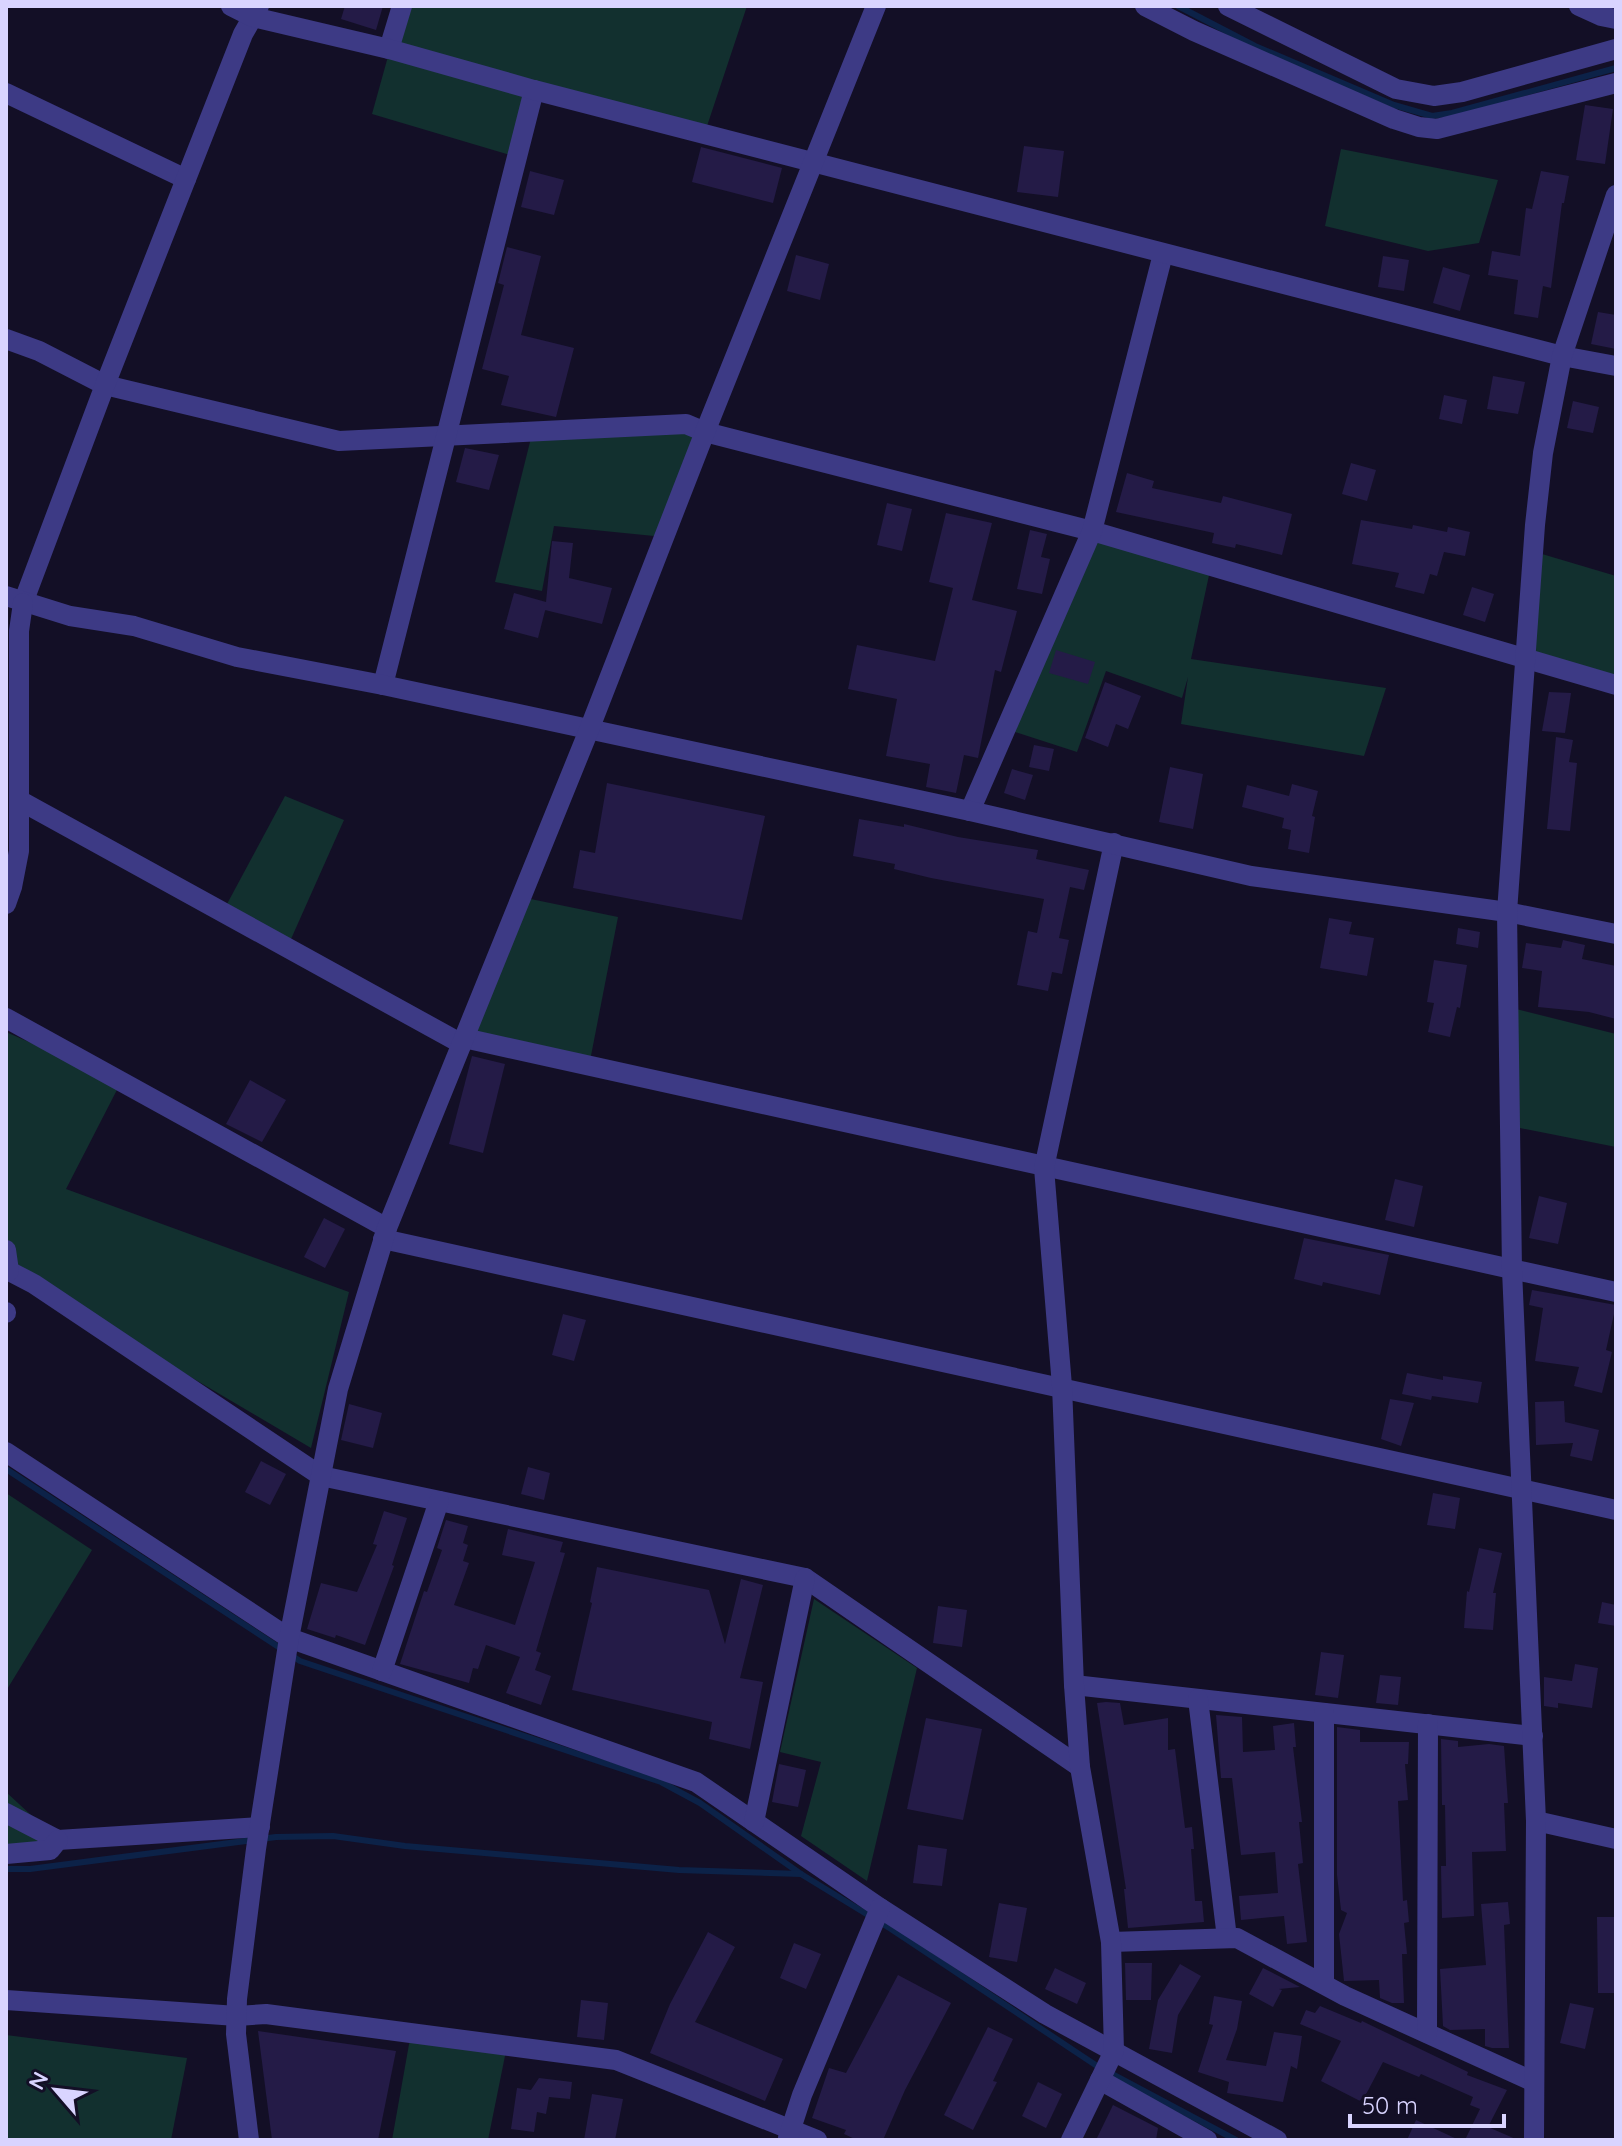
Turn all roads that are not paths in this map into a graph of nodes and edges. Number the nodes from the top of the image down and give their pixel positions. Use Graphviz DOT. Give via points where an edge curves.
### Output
graph roads {
  1 [pos="231,6"];
  2 [pos="402,6"];
  3 [pos="876,6"];
  4 [pos="1145,6"];
  5 [pos="1228,6"];
  6 [pos="1579,6"];
  7 [pos="256,12"];
  8 [pos="1616,19"];
  9 [pos="389,49"];
  10 [pos="1616,49"];
  11 [pos="1616,83"];
  12 [pos="534,90"];
  13 [pos="6,93"];
  14 [pos="814,163"];
  15 [pos="186,179"];
  16 [pos="1614,206"];
  17 [pos="1163,254"];
  18 [pos="6,339"];
  19 [pos="1562,356"];
  20 [pos="1616,366"];
  21 [pos="105,385"];
  22 [pos="705,432"];
  23 [pos="447,434"];
  24 [pos="1092,531"];
  25 [pos="14,600"];
  26 [pos="1527,660"];
  27 [pos="383,685"];
  28 [pos="1616,685"];
  29 [pos="589,730"];
  30 [pos="19,800"];
  31 [pos="970,811"];
  32 [pos="1114,843"];
  33 [pos="6,904"];
  34 [pos="1507,912"];
  35 [pos="1616,934"];
  36 [pos="6,1018"];
  37 [pos="463,1041"];
  38 [pos="1044,1168"];
  39 [pos="385,1234"];
  40 [pos="8,1261"];
  41 [pos="1512,1270"];
  42 [pos="1616,1292"];
  43 [pos="1062,1386"];
  44 [pos="6,1452"];
  45 [pos="321,1476"];
  46 [pos="1523,1489"];
  47 [pos="439,1501"];
  48 [pos="1616,1510"];
  49 [pos="805,1578"];
  50 [pos="289,1638"];
  51 [pos="382,1671"];
  52 [pos="1074,1685"];
  53 [pos="1198,1699"];
  54 [pos="1324,1713"];
  55 [pos="1428,1724"];
  56 [pos="1533,1736"];
  57 [pos="1080,1767"];
  58 [pos="6,1813"];
  59 [pos="1536,1821"];
  60 [pos="754,1822"];
  61 [pos="260,1827"];
  62 [pos="1616,1839"];
  63 [pos="58,1840"];
  64 [pos="6,1854"];
  65 [pos="880,1908"];
  66 [pos="1227,1938"];
  67 [pos="1111,1942"];
  68 [pos="1324,1984"];
  69 [pos="6,2000"];
  70 [pos="237,2016"];
  71 [pos="1427,2033"];
  72 [pos="1114,2051"];
  73 [pos="1100,2080"];
  74 [pos="1534,2082"];
  75 [pos="788,2134"];
  76 [pos="249,2140"];
  77 [pos="817,2140"];
  78 [pos="1071,2140"];
  79 [pos="1207,2140"];
  80 [pos="1277,2140"];
  81 [pos="1534,2140"];
  1 -- 7 [label="street"];
  2 -- 9 [label="street"];
  3 -- 14 [label="street"];
  4 -- 11 [label="street" via="1419,127 1437,129"];
  5 -- 10 [label="street" via="1396,89 1434,96"];
  6 -- 8 [label="street"];
  7 -- 9 [label="street"];
  7 -- 15 [label="street"];
  9 -- 12 [label="street"];
  12 -- 14 [label="street"];
  12 -- 23 [label="street"];
  13 -- 15 [label="street"];
  14 -- 17 [label="street"];
  14 -- 22 [label="street"];
  15 -- 21 [label="street"];
  16 -- 19 [label="street"];
  17 -- 19 [label="street"];
  17 -- 24 [label="street"];
  18 -- 21 [label="street"];
  19 -- 20 [label="street"];
  19 -- 26 [label="street" via="1536,511"];
  21 -- 23 [label="street" via="339,441"];
  21 -- 25 [label="street"];
  22 -- 23 [label="street" via="686,424"];
  22 -- 24 [label="street"];
  22 -- 29 [label="street"];
  23 -- 27 [label="street"];
  24 -- 26 [label="street"];
  24 -- 31 [label="street"];
  25 -- 27 [label="street" via="134,626 237,657"];
  25 -- 30 [label="street" via="19,631"];
  26 -- 28 [label="street"];
  26 -- 34 [label="street"];
  27 -- 29 [label="street"];
  29 -- 31 [label="street"];
  29 -- 37 [label="street"];
  30 -- 33 [label="street" via="19,851"];
  30 -- 37 [label="street"];
  31 -- 32 [label="street"];
  32 -- 34 [label="street" via="1251,876"];
  32 -- 38 [label="street"];
  34 -- 35 [label="street"];
  34 -- 41 [label="street"];
  36 -- 39 [label="street"];
  37 -- 38 [label="street"];
  37 -- 39 [label="street"];
  38 -- 41 [label="street"];
  38 -- 43 [label="street"];
  39 -- 43 [label="street"];
  39 -- 45 [label="street" via="338,1389"];
  40 -- 45 [label="street" via="34,1284"];
  41 -- 42 [label="street"];
  41 -- 46 [label="street"];
  43 -- 46 [label="street"];
  43 -- 52 [label="street"];
  44 -- 50 [label="street"];
  45 -- 47 [label="street"];
  45 -- 50 [label="street"];
  46 -- 48 [label="street"];
  46 -- 56 [label="street"];
  47 -- 49 [label="street"];
  47 -- 51 [label="street"];
  49 -- 57 [label="street"];
  49 -- 60 [label="street"];
  50 -- 51 [label="street"];
  50 -- 61 [label="street"];
  51 -- 60 [label="street" via="696,1782"];
  52 -- 53 [label="street"];
  52 -- 57 [label="street"];
  53 -- 54 [label="street"];
  53 -- 66 [label="street"];
  54 -- 55 [label="street"];
  54 -- 68 [label="street"];
  55 -- 56 [label="street"];
  55 -- 71 [label="street"];
  56 -- 59 [label="street"];
  57 -- 67 [label="street"];
  58 -- 63 [label="street"];
  59 -- 62 [label="street"];
  59 -- 74 [label="street"];
  60 -- 65 [label="street"];
  61 -- 63 [label="street"];
  61 -- 70 [label="street"];
  63 -- 64 [label="street" via="50,1850"];
  65 -- 72 [label="street" via="1045,2014"];
  65 -- 75 [label="street"];
  66 -- 67 [label="street"];
  66 -- 68 [label="street" via="1237,1938"];
  67 -- 72 [label="street"];
  68 -- 71 [label="street"];
  69 -- 70 [label="street"];
  70 -- 75 [label="street" via="266,2014 616,2060"];
  70 -- 76 [label="street"];
  71 -- 74 [label="street"];
  72 -- 73 [label="street"];
  72 -- 80 [label="street"];
  73 -- 78 [label="street"];
  73 -- 79 [label="street"];
  74 -- 81 [label="street"];
  75 -- 77 [label="street"];
}
